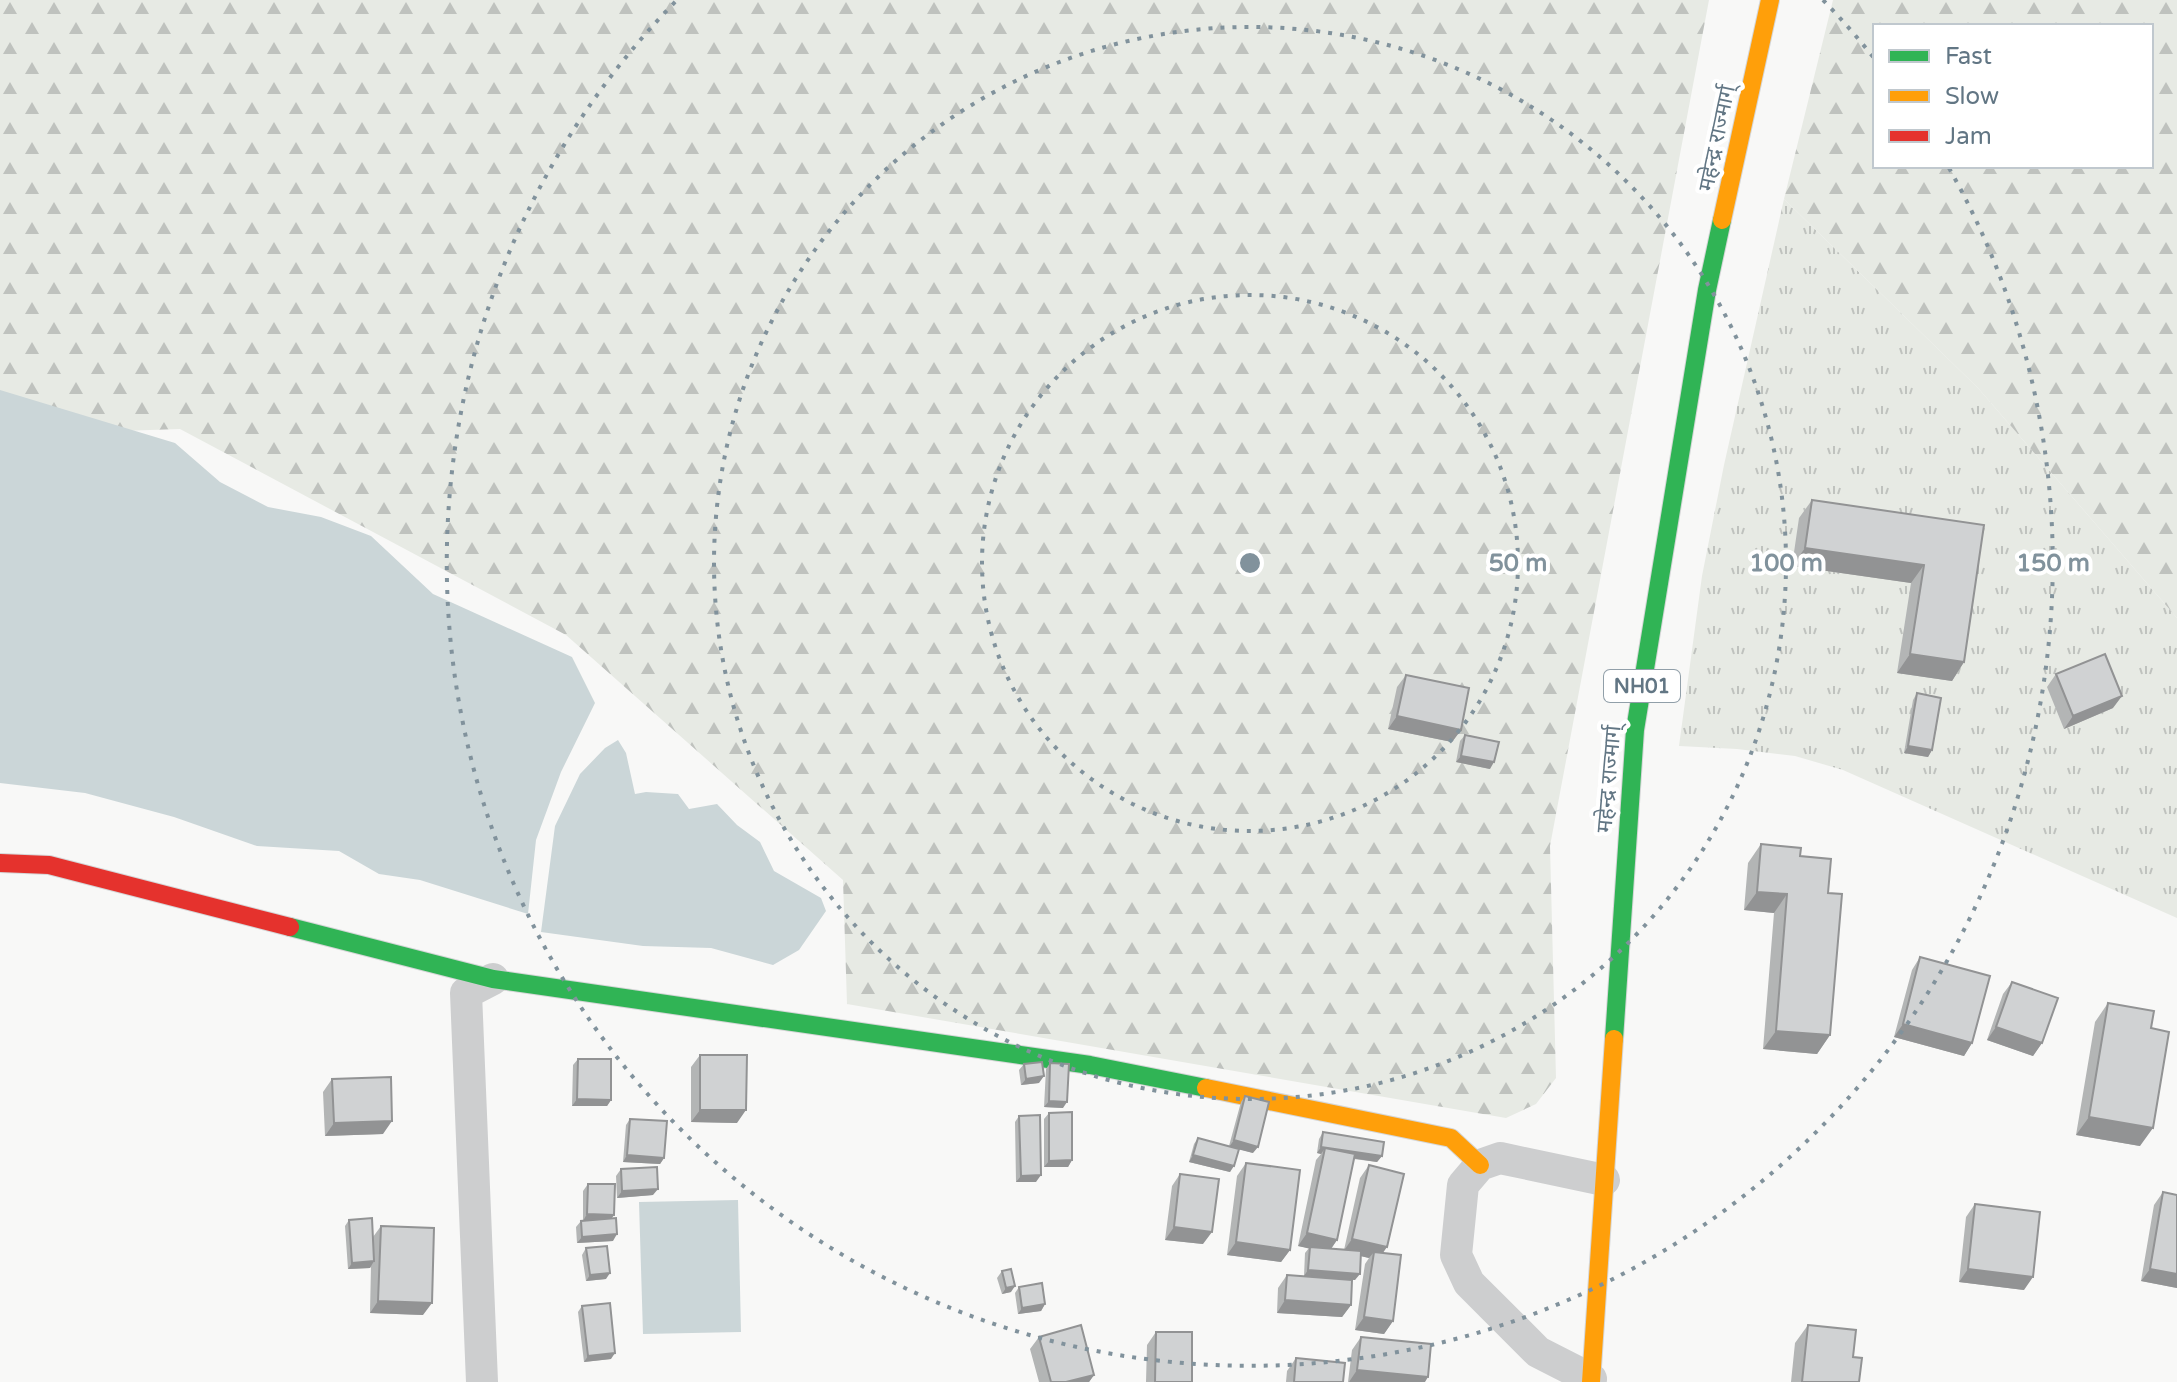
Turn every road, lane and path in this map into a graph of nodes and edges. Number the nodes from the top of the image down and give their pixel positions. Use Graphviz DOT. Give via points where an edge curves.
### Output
graph roads {
  1 [pos="1770,0"];
  2 [pos="0,863"];
  3 [pos="493,979"];
  4 [pos="1480,1165"];
  5 [pos="1604,1180"];
  6 [pos="1591,1380"];
  7 [pos="482,1382"];
  1 -- 5 [label="main road, महेन्द्र राज्मार्ग् / NH01" via="1707,290 1635,730"];
  2 -- 3 [label="main road" via="49,865"];
  3 -- 4 [label="main road" via="1090,1065 1451,1138"];
  3 -- 7 [label="street" via="466,993"];
  4 -- 5 [label="street" via="1500,1158"];
  4 -- 6 [label="street" via="1463,1185 1456,1255 1469,1283 1538,1352"];
  5 -- 6 [label="main road, महेन्द्र राज्मार्ग् / NH01"];
}
